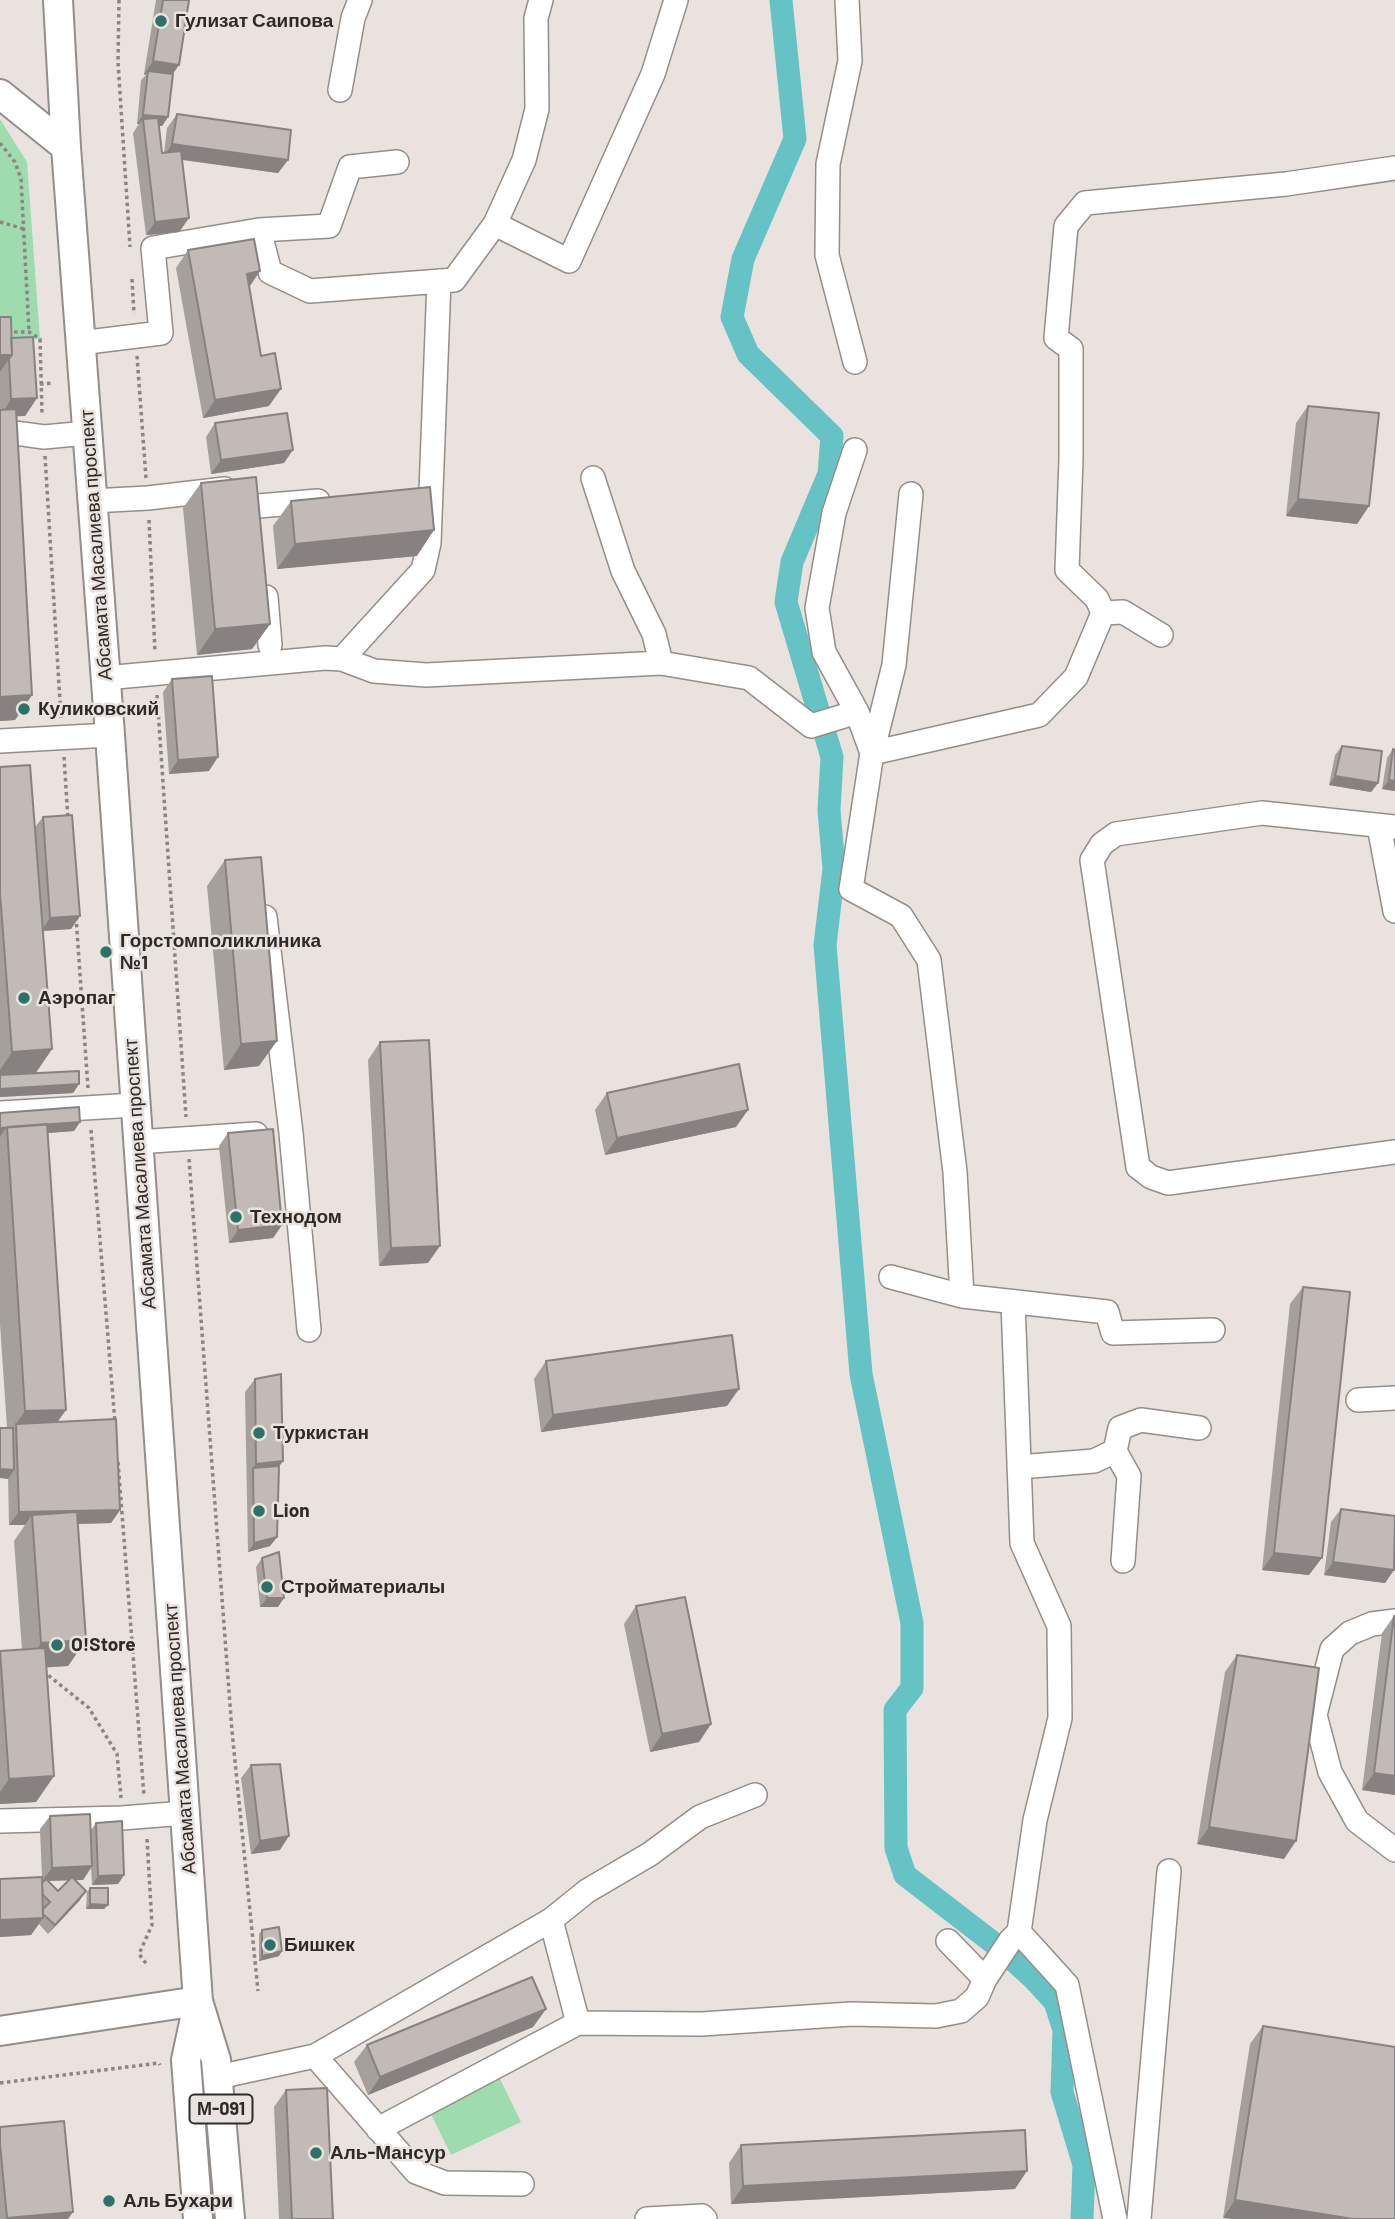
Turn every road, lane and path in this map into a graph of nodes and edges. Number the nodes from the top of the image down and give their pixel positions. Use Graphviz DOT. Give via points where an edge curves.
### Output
graph roads {
  1 [pos="58,0"];
  2 [pos="118,0"];
  3 [pos="360,0"];
  4 [pos="541,0"];
  5 [pos="676,0"];
  6 [pos="847,0"];
  7 [pos="118,62"];
  8 [pos="340,90"];
  9 [pos="0,94"];
  10 [pos="1,145"];
  11 [pos="66,147"];
  12 [pos="397,162"];
  13 [pos="1395,168"];
  14 [pos="0,222"];
  15 [pos="495,224"];
  16 [pos="24,229"];
  17 [pos="259,230"];
  18 [pos="439,281"];
  19 [pos="0,332"];
  20 [pos="29,332"];
  21 [pos="80,343"];
  22 [pos="855,362"];
  23 [pos="54,383"];
  24 [pos="40,384"];
  25 [pos="0,430"];
  26 [pos="88,433"];
  27 [pos="44,437"];
  28 [pos="855,450"];
  29 [pos="593,478"];
  30 [pos="911,494"];
  31 [pos="339,499"];
  32 [pos="92,501"];
  33 [pos="258,506"];
  34 [pos="260,534"];
  35 [pos="264,575"];
  36 [pos="1103,613"];
  37 [pos="1161,635"];
  38 [pos="270,645"];
  39 [pos="342,659"];
  40 [pos="661,663"];
  41 [pos="105,678"];
  42 [pos="846,715"];
  43 [pos="110,735"];
  44 [pos="62,737"];
  45 [pos="0,741"];
  46 [pos="872,753"];
  47 [pos="164,808"];
  48 [pos="68,820"];
  49 [pos="1387,827"];
  50 [pos="262,889"];
  51 [pos="1395,911"];
  52 [pos="75,916"];
  53 [pos="135,1105"];
  54 [pos="90,1109"];
  55 [pos="0,1113"];
  56 [pos="292,1133"];
  57 [pos="187,1138"];
  58 [pos="137,1142"];
  59 [pos="1395,1152"];
  60 [pos="891,1277"];
  61 [pos="962,1296"];
  62 [pos="1013,1302"];
  63 [pos="309,1329"];
  64 [pos="1213,1330"];
  65 [pos="1395,1398"];
  66 [pos="1358,1400"];
  67 [pos="115,1427"];
  68 [pos="1199,1428"];
  69 [pos="1115,1451"];
  70 [pos="117,1455"];
  71 [pos="1019,1467"];
  72 [pos="1123,1561"];
  73 [pos="1395,1621"];
  74 [pos="34,1671"];
  75 [pos="755,1795"];
  76 [pos="185,1813"];
  77 [pos="146,1816"];
  78 [pos="122,1818"];
  79 [pos="0,1821"];
  80 [pos="1395,1850"];
  81 [pos="1169,1871"];
  82 [pos="551,1920"];
  83 [pos="1014,1937"];
  84 [pos="948,1941"];
  85 [pos="148,1966"];
  86 [pos="989,1971"];
  87 [pos="258,1991"];
  88 [pos="198,2001"];
  89 [pos="578,2023"];
  90 [pos="0,2031"];
  91 [pos="315,2056"];
  92 [pos="159,2063"];
  93 [pos="218,2077"];
  94 [pos="0,2083"];
  95 [pos="378,2129"];
  96 [pos="522,2183"];
  97 [pos="198,2219"];
  98 [pos="230,2219"];
  99 [pos="647,2219"];
  100 [pos="705,2219"];
  101 [pos="1115,2219"];
  102 [pos="1139,2219"];
  1 -- 11 [label="main road, Абсамата Масалиева проспект / М-091"];
  2 -- 7 [label="path"];
  3 -- 8 [label="street"];
  4 -- 15 [label="street" via="536,18 537,109 524,160"];
  5 -- 15 [label="street" via="653,74 569,261"];
  6 -- 22 [label="street" via="850,61 828,164 827,255"];
  9 -- 11 [label="main road"];
  10 -- 16 [label="path" via="21,179"];
  11 -- 21 [label="main road, Абсамата Масалиева проспект / М-091"];
  12 -- 17 [label="street" via="350,167 329,226"];
  13 -- 36 [label="street" via="1286,184 1084,203 1066,226 1056,338 1071,349 1066,570 1097,599"];
  14 -- 16 [label="path"];
  15 -- 18 [label="street" via="454,280"];
  16 -- 20 [label="path"];
  17 -- 18 [label="street" via="270,271 310,291"];
  17 -- 21 [label="street" via="153,248 161,333"];
  18 -- 39 [label="street" via="429,542 423,570"];
  19 -- 20 [label="path"];
  20 -- 24 [label="path" via="40,339"];
  21 -- 26 [label="main road, Абсамата Масалиева проспект / М-091"];
  23 -- 24 [label="path"];
  24 -- 27 [label="path"];
  25 -- 27 [label="street"];
  26 -- 27 [label="street"];
  26 -- 32 [label="main road, Абсамата Масалиева проспект / М-091"];
  27 -- 44 [label="path"];
  28 -- 42 [label="street" via="834,513 817,608 824,652"];
  29 -- 40 [label="street" via="623,571 654,634"];
  30 -- 46 [label="street" via="894,664"];
  31 -- 33 [label="street"];
  32 -- 33 [label="street" via="236,487"];
  32 -- 41 [label="main road, Абсамата Масалиева проспект / М-091"];
  33 -- 34 [label="street"];
  35 -- 38 [label="street"];
  36 -- 37 [label="street" via="1123,612"];
  36 -- 46 [label="street" via="1076,677 1039,715"];
  39 -- 40 [label="street" via="374,671 426,675"];
  39 -- 41 [label="street"];
  40 -- 42 [label="street" via="749,678 811,726"];
  41 -- 43 [label="main road, Абсамата Масалиева проспект / М-091"];
  42 -- 46 [label="street"];
  43 -- 44 [label="street"];
  43 -- 53 [label="main road, Абсамата Масалиева проспект / М-091"];
  44 -- 45 [label="street"];
  44 -- 48 [label="path"];
  46 -- 61 [label="street" via="851,889 901,916 929,960 955,1172"];
  47 -- 57 [label="path"];
  49 -- 51 [label="street"];
  49 -- 59 [label="street" via="1262,813 1116,834 1102,844 1092,860 1138,1167 1168,1183"];
  50 -- 56 [label="street"];
  52 -- 54 [label="path"];
  53 -- 54 [label="street"];
  53 -- 58 [label="main road, Абсамата Масалиева проспект / М-091"];
  54 -- 55 [label="street"];
  54 -- 67 [label="path"];
  56 -- 57 [label="street"];
  56 -- 63 [label="street"];
  57 -- 58 [label="street"];
  57 -- 87 [label="path" via="232,1731"];
  58 -- 76 [label="main road, Абсамата Масалиева проспект / М-091"];
  60 -- 61 [label="street"];
  61 -- 62 [label="street"];
  62 -- 64 [label="street" via="1107,1312 1113,1333"];
  62 -- 71 [label="street"];
  65 -- 66 [label="street"];
  68 -- 69 [label="street" via="1141,1420 1120,1428"];
  69 -- 71 [label="street" via="1094,1461"];
  69 -- 72 [label="street" via="1129,1476"];
  70 -- 77 [label="path"];
  71 -- 83 [label="street" via="1023,1543 1059,1626 1060,1718"];
  73 -- 80 [label="street" via="1350,1633 1332,1649 1315,1715 1330,1772 1357,1821"];
  74 -- 78 [label="path" via="44,1671 89,1708 117,1754"];
  75 -- 82 [label="street" via="700,1817"];
  76 -- 77 [label="street"];
  76 -- 88 [label="main road, Абсамата Масалиева проспект / М-091"];
  77 -- 78 [label="street"];
  77 -- 85 [label="path" via="152,1925 139,1954"];
  78 -- 79 [label="street"];
  81 -- 102 [label="street"];
  82 -- 89 [label="street"];
  82 -- 91 [label="street"];
  83 -- 86 [label="street"];
  83 -- 101 [label="street" via="1067,1984"];
  84 -- 86 [label="street"];
  86 -- 89 [label="street" via="977,1997 961,2011 936,2016 851,2014 702,2024"];
  88 -- 90 [label="main road"];
  88 -- 93 [label="main road, Абсамата Масалиева проспект / М-091"];
  88 -- 97 [label="main road, М-091" via="186,2060"];
  89 -- 95 [label="street"];
  91 -- 93 [label="street"];
  91 -- 95 [label="street"];
  92 -- 94 [label="path"];
  93 -- 98 [label="main road, Абсамата Масалиева проспект / М-091"];
  95 -- 96 [label="street" via="416,2172 445,2183"];
  99 -- 100 [label="street"];
}
